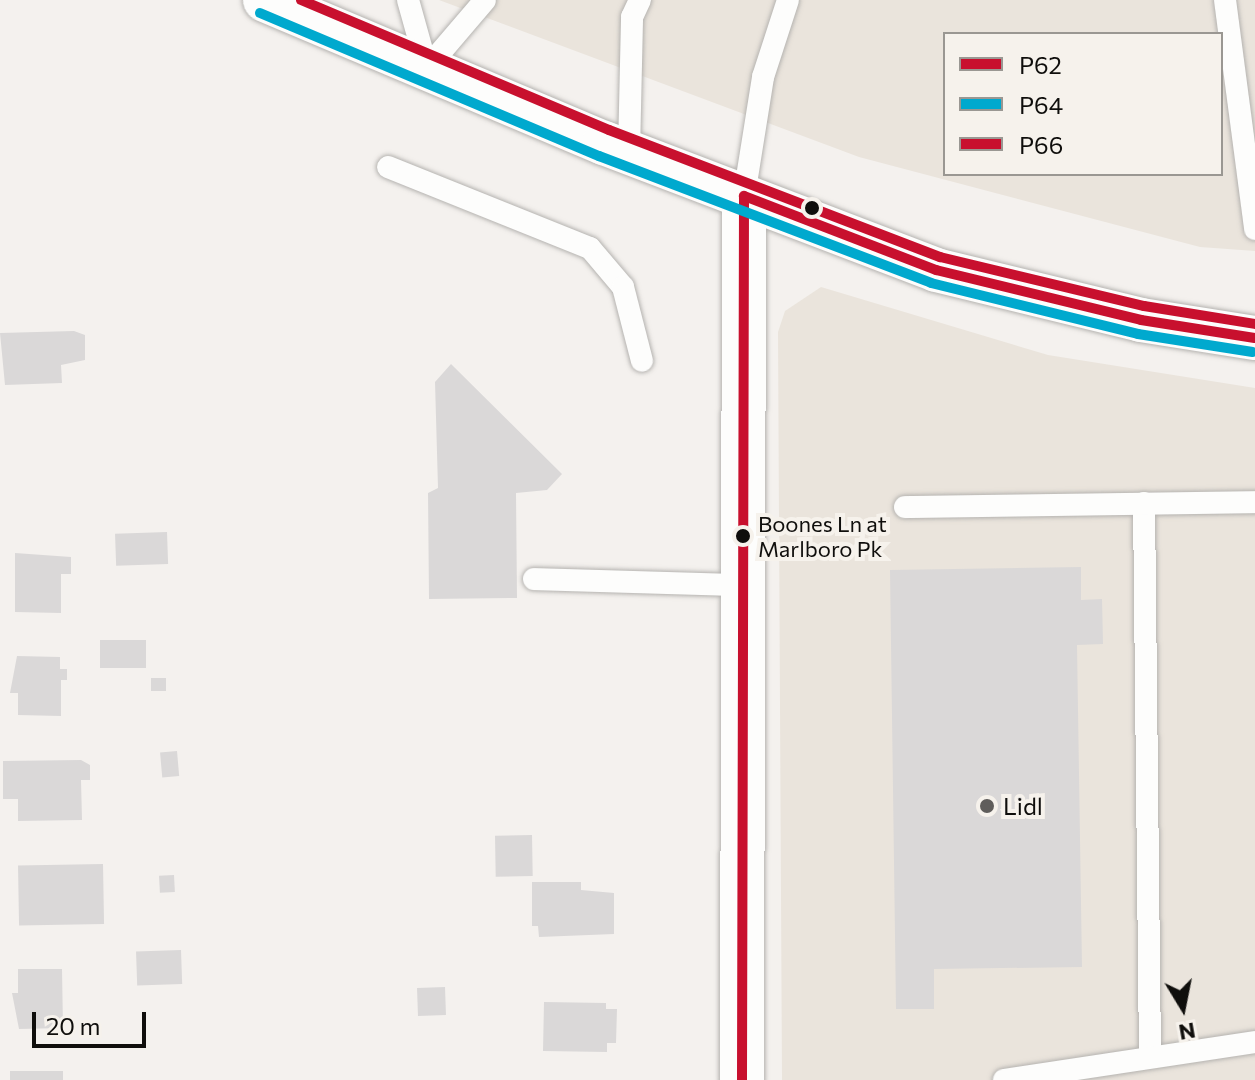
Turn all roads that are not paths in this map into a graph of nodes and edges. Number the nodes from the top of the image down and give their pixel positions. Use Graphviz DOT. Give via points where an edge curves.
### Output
graph roads {
  1 [pos="265,0"];
  2 [pos="408,0"];
  3 [pos="485,0"];
  4 [pos="640,0"];
  5 [pos="788,0"];
  6 [pos="1225,0"];
  7 [pos="427,68"];
  8 [pos="629,152"];
  9 [pos="388,167"];
  10 [pos="744,196"];
  11 [pos="1255,229"];
  12 [pos="1255,338"];
  13 [pos="642,361"];
  14 [pos="1255,502"];
  15 [pos="1144,503"];
  16 [pos="905,507"];
  17 [pos="534,579"];
  18 [pos="741,585"];
  19 [pos="1255,1042"];
  20 [pos="1150,1057"];
  21 [pos="742,1080"];
  22 [pos="1004,1080"];
  1 -- 7 [label="main road"];
  2 -- 7 [label="lane"];
  3 -- 7 [label="lane"];
  4 -- 8 [label="lane" via="632,17"];
  5 -- 10 [label="lane" via="763,77"];
  6 -- 11 [label="lane"];
  7 -- 8 [label="main road"];
  8 -- 10 [label="main road"];
  9 -- 13 [label="lane" via="590,248 623,287"];
  10 -- 12 [label="main road" via="936,270 1110,314"];
  10 -- 18 [label="main road"];
  14 -- 15 [label="lane"];
  15 -- 16 [label="lane"];
  15 -- 20 [label="lane"];
  17 -- 18 [label="lane"];
  18 -- 21 [label="main road"];
  19 -- 20 [label="lane"];
  20 -- 22 [label="lane"];
}
